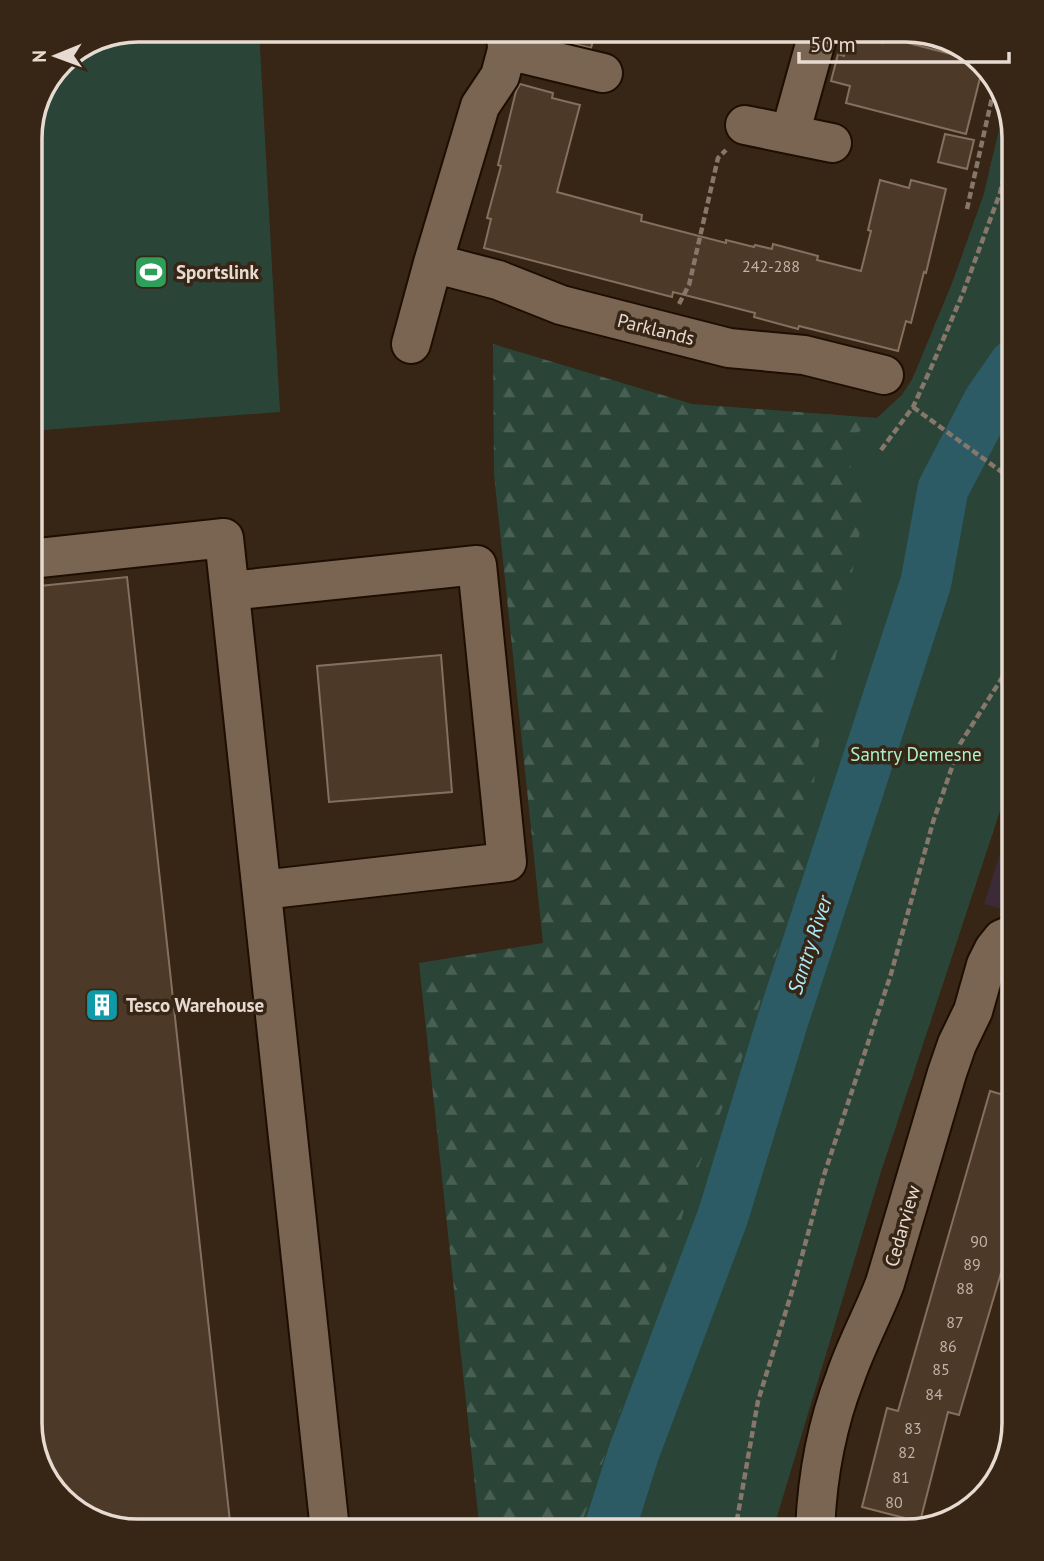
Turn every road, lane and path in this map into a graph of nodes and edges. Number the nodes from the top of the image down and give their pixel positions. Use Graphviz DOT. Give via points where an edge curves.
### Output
graph roads {
  1 [pos="507,42"];
  2 [pos="513,42"];
  3 [pos="816,42"];
  4 [pos="603,73"];
  5 [pos="992,96"];
  6 [pos="745,125"];
  7 [pos="790,134"];
  8 [pos="832,143"];
  9 [pos="1002,185"];
  10 [pos="968,209"];
  11 [pos="433,263"];
  12 [pos="670,333"];
  13 [pos="411,344"];
  14 [pos="884,375"];
  15 [pos="913,407"];
  16 [pos="881,450"];
  17 [pos="1002,472"];
  18 [pos="42,558"];
  19 [pos="230,591"];
  20 [pos="1002,678"];
  21 [pos="262,890"];
  22 [pos="1002,939"];
  23 [pos="329,1519"];
  24 [pos="738,1519"];
  25 [pos="816,1519"];
  1 -- 11 [label="street" via="500,76 480,106"];
  2 -- 4 [label="street"];
  3 -- 7 [label="street"];
  5 -- 10 [label="path"];
  6 -- 7 [label="street"];
  6 -- 12 [label="path" via="718,158 689,285"];
  7 -- 8 [label="street"];
  9 -- 15 [label="path" via="963,293"];
  11 -- 12 [label="street, Parklands" via="498,280 561,305"];
  11 -- 13 [label="street"];
  12 -- 14 [label="street, Parklands" via="729,348 804,355"];
  15 -- 16 [label="path"];
  15 -- 17 [label="path"];
  18 -- 19 [label="street" via="224,538"];
  19 -- 21 [label="street"];
  19 -- 21 [label="street" via="477,565 507,862"];
  20 -- 24 [label="path" via="960,744 933,822 891,974 824,1175 758,1401"];
  21 -- 23 [label="street"];
  22 -- 25 [label="street, Cedarview" via="993,948 957,1044 885,1283 844,1378 820,1468"];
}
